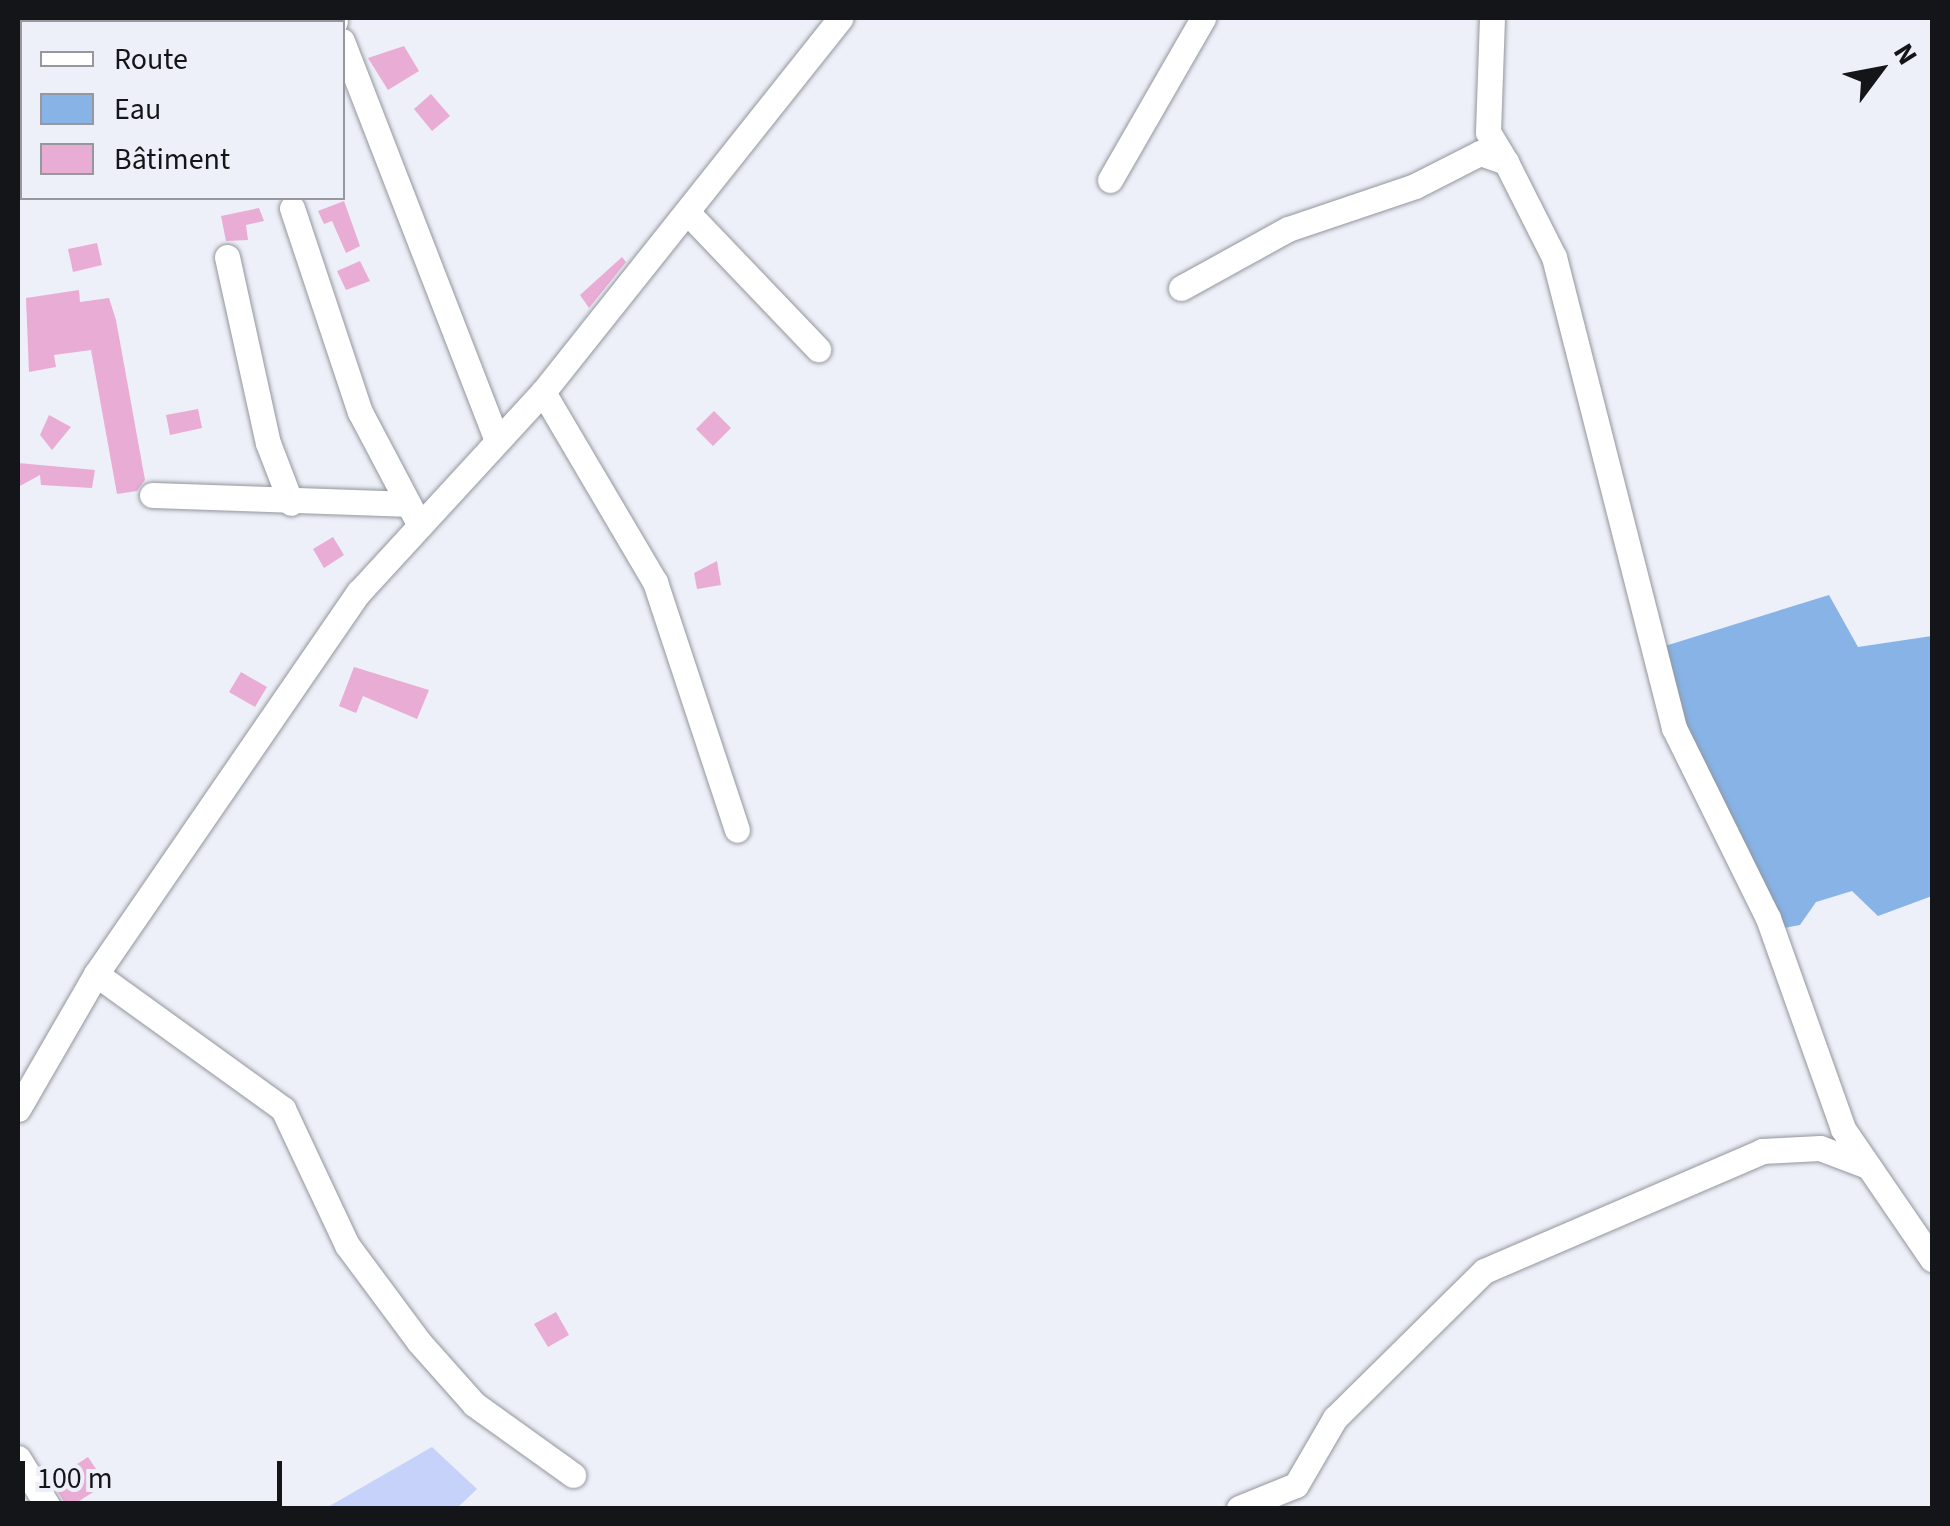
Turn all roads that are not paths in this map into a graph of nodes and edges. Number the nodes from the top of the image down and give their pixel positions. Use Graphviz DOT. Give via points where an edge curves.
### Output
graph roads {
  1 [pos="841,18"];
  2 [pos="1203,18"];
  3 [pos="1492,18"];
  4 [pos="345,49"];
  5 [pos="1506,162"];
  6 [pos="1110,180"];
  7 [pos="292,208"];
  8 [pos="687,212"];
  9 [pos="227,258"];
  10 [pos="1181,288"];
  11 [pos="818,350"];
  12 [pos="543,392"];
  13 [pos="497,440"];
  14 [pos="152,495"];
  15 [pos="291,503"];
  16 [pos="412,513"];
  17 [pos="738,830"];
  18 [pos="96,974"];
  19 [pos="18,1109"];
  20 [pos="1866,1165"];
  21 [pos="1932,1258"];
  22 [pos="18,1458"];
  23 [pos="572,1476"];
  24 [pos="49,1508"];
  25 [pos="1239,1508"];
  1 -- 8 [label="street"];
  2 -- 6 [label="street"];
  3 -- 5 [label="street" via="1488,132"];
  4 -- 13 [label="street"];
  5 -- 10 [label="street" via="1480,153 1415,186 1288,228"];
  5 -- 20 [label="street" via="1554,257 1674,728 1768,918 1843,1129"];
  7 -- 16 [label="street" via="360,412"];
  8 -- 11 [label="street"];
  8 -- 12 [label="street"];
  9 -- 15 [label="street" via="268,443"];
  12 -- 13 [label="street"];
  12 -- 17 [label="street" via="656,582"];
  13 -- 16 [label="street"];
  14 -- 15 [label="street"];
  15 -- 16 [label="street"];
  16 -- 18 [label="street"];
  18 -- 19 [label="street"];
  18 -- 23 [label="street" via="283,1109 347,1245 418,1342 474,1404"];
  20 -- 21 [label="street"];
  20 -- 25 [label="street" via="1820,1148 1762,1151 1484,1271 1336,1418 1303,1478"];
  22 -- 24 [label="street"];
}
